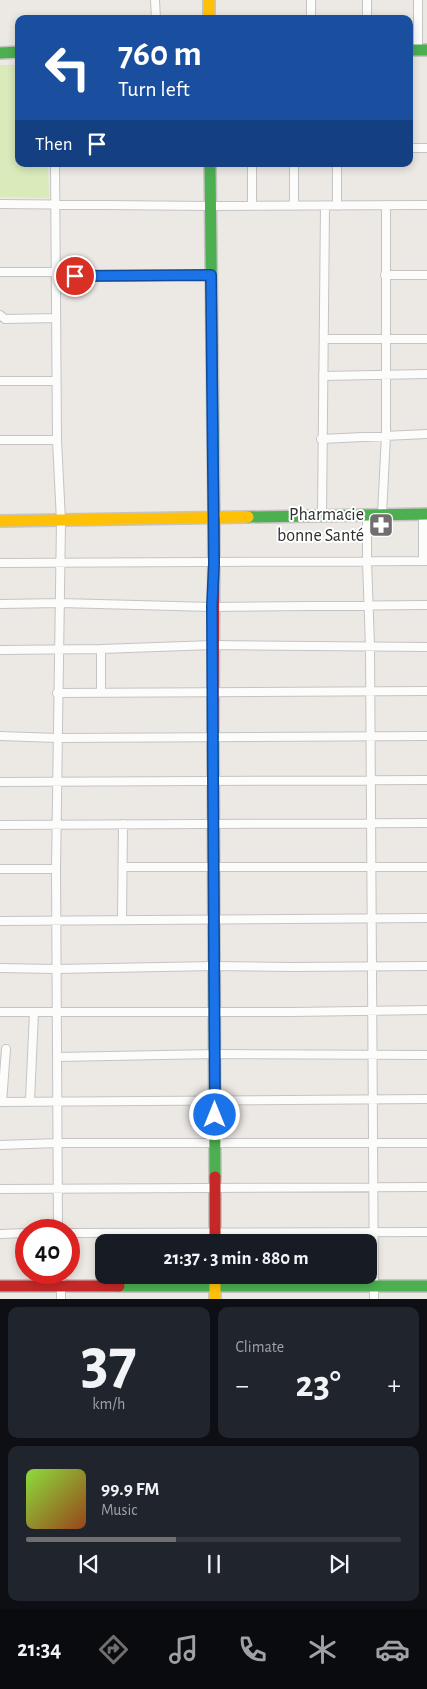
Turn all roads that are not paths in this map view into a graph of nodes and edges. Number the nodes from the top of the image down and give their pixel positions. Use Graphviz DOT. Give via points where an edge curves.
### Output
graph roads {
  1 [pos="155,0"];
  2 [pos="209,0"];
  3 [pos="311,0"];
  4 [pos="367,0"];
  5 [pos="418,0"];
  6 [pos="156,15"];
  7 [pos="209,15"];
  8 [pos="312,15"];
  9 [pos="367,15"];
  10 [pos="418,50"];
  11 [pos="0,52"];
  12 [pos="15,52"];
  13 [pos="413,148"];
  14 [pos="427,148"];
  15 [pos="55,167"];
  16 [pos="210,167"];
  17 [pos="252,167"];
  18 [pos="294,167"];
  19 [pos="337,167"];
  20 [pos="0,204"];
  21 [pos="56,204"];
  22 [pos="386,205"];
  23 [pos="427,205"];
  24 [pos="210,206"];
  25 [pos="252,206"];
  26 [pos="294,206"];
  27 [pos="325,206"];
  28 [pos="337,206"];
  29 [pos="0,272"];
  30 [pos="56,274"];
  31 [pos="211,275"];
  32 [pos="385,275"];
  33 [pos="427,275"];
  34 [pos="0,315"];
  35 [pos="56,318"];
  36 [pos="427,339"];
  37 [pos="324,340"];
  38 [pos="386,340"];
  39 [pos="427,374"];
  40 [pos="322,376"];
  41 [pos="386,376"];
  42 [pos="0,381"];
  43 [pos="56,381"];
  44 [pos="427,434"];
  45 [pos="386,436"];
  46 [pos="322,439"];
  47 [pos="0,440"];
  48 [pos="57,440"];
  49 [pos="367,514"];
  50 [pos="425,514"];
  51 [pos="382,515"];
  52 [pos="322,516"];
  53 [pos="214,518"];
  54 [pos="0,521"];
  55 [pos="61,521"];
  56 [pos="367,561"];
  57 [pos="425,561"];
  58 [pos="0,563"];
  59 [pos="214,563"];
  60 [pos="60,564"];
  61 [pos="60,603"];
  62 [pos="0,604"];
  63 [pos="427,605"];
  64 [pos="212,606"];
  65 [pos="368,606"];
  66 [pos="213,645"];
  67 [pos="370,646"];
  68 [pos="427,647"];
  69 [pos="59,649"];
  70 [pos="101,649"];
  71 [pos="0,650"];
  72 [pos="371,691"];
  73 [pos="427,691"];
  74 [pos="101,692"];
  75 [pos="214,692"];
  76 [pos="58,693"];
  77 [pos="0,736"];
  78 [pos="371,736"];
  79 [pos="427,736"];
  80 [pos="213,737"];
  81 [pos="57,738"];
  82 [pos="371,780"];
  83 [pos="427,780"];
  84 [pos="214,781"];
  85 [pos="0,782"];
  86 [pos="57,782"];
  87 [pos="372,823"];
  88 [pos="427,823"];
  89 [pos="123,824"];
  90 [pos="214,824"];
  91 [pos="0,825"];
  92 [pos="57,825"];
  93 [pos="123,867"];
  94 [pos="214,867"];
  95 [pos="372,867"];
  96 [pos="427,867"];
  97 [pos="0,869"];
  98 [pos="56,869"];
  99 [pos="372,918"];
  100 [pos="427,918"];
  101 [pos="214,919"];
  102 [pos="56,920"];
  103 [pos="122,920"];
  104 [pos="0,921"];
  105 [pos="214,966"];
  106 [pos="372,966"];
  107 [pos="427,966"];
  108 [pos="0,968"];
  109 [pos="56,969"];
  110 [pos="427,1010"];
  111 [pos="214,1011"];
  112 [pos="372,1011"];
  113 [pos="0,1012"];
  114 [pos="34,1012"];
  115 [pos="58,1012"];
  116 [pos="6,1049"];
  117 [pos="215,1054"];
  118 [pos="373,1055"];
  119 [pos="427,1055"];
  120 [pos="57,1058"];
  121 [pos="373,1099"];
  122 [pos="427,1099"];
  123 [pos="30,1100"];
  124 [pos="58,1101"];
  125 [pos="215,1101"];
  126 [pos="1,1102"];
  127 [pos="58,1144"];
  128 [pos="215,1144"];
  129 [pos="373,1144"];
  130 [pos="427,1144"];
  131 [pos="0,1145"];
  132 [pos="374,1187"];
  133 [pos="427,1187"];
  134 [pos="58,1188"];
  135 [pos="215,1188"];
  136 [pos="0,1189"];
  137 [pos="58,1219"];
  138 [pos="374,1232"];
  139 [pos="427,1232"];
  140 [pos="80,1233"];
  141 [pos="0,1234"];
  142 [pos="15,1234"];
  143 [pos="106,1234"];
  144 [pos="215,1234"];
  145 [pos="310,1234"];
  146 [pos="112,1284"];
  147 [pos="215,1284"];
  148 [pos="321,1284"];
  149 [pos="0,1286"];
  150 [pos="61,1286"];
  151 [pos="374,1286"];
  152 [pos="427,1286"];
  153 [pos="61,1299"];
  154 [pos="215,1299"];
  155 [pos="374,1299"];
  1 -- 6 [label="street"];
  2 -- 7 [label="street"];
  3 -- 8 [label="street"];
  4 -- 9 [label="street"];
  5 -- 10 [label="street"];
  11 -- 12 [label="street"];
  13 -- 14 [label="street"];
  15 -- 21 [label="street"];
  16 -- 24 [label="street"];
  17 -- 25 [label="street"];
  18 -- 26 [label="street"];
  19 -- 28 [label="street"];
  20 -- 21 [label="street"];
  21 -- 24 [label="street"];
  21 -- 30 [label="street"];
  22 -- 23 [label="street"];
  22 -- 28 [label="street"];
  22 -- 32 [label="street"];
  24 -- 25 [label="street"];
  24 -- 31 [label="street"];
  25 -- 26 [label="street"];
  26 -- 27 [label="street"];
  27 -- 28 [label="street"];
  27 -- 37 [label="street"];
  29 -- 30 [label="street"];
  30 -- 31 [label="street" via="113,277"];
  30 -- 35 [label="street"];
  31 -- 53 [label="street"];
  32 -- 33 [label="street"];
  32 -- 38 [label="street"];
  34 -- 35 [label="street" via="5,318"];
  35 -- 43 [label="street"];
  36 -- 38 [label="street"];
  37 -- 38 [label="street"];
  37 -- 40 [label="street"];
  38 -- 41 [label="street"];
  39 -- 41 [label="street"];
  40 -- 41 [label="street"];
  40 -- 46 [label="street"];
  41 -- 45 [label="street"];
  42 -- 43 [label="street"];
  43 -- 48 [label="street"];
  44 -- 45 [label="street"];
  45 -- 46 [label="street"];
  45 -- 51 [label="street"];
  46 -- 52 [label="street"];
  47 -- 48 [label="street"];
  48 -- 55 [label="street"];
  49 -- 51 [label="street"];
  49 -- 52 [label="street"];
  49 -- 56 [label="street"];
  50 -- 51 [label="street"];
  50 -- 57 [label="street"];
  52 -- 53 [label="street"];
  53 -- 55 [label="street"];
  53 -- 59 [label="street"];
  54 -- 55 [label="street"];
  55 -- 60 [label="street"];
  56 -- 57 [label="street"];
  56 -- 59 [label="street"];
  56 -- 65 [label="street"];
  58 -- 60 [label="street"];
  59 -- 60 [label="street"];
  59 -- 64 [label="street"];
  60 -- 61 [label="street"];
  61 -- 62 [label="street"];
  61 -- 64 [label="street"];
  61 -- 69 [label="street"];
  63 -- 65 [label="street"];
  64 -- 65 [label="street"];
  64 -- 66 [label="street"];
  65 -- 67 [label="street"];
  66 -- 67 [label="street"];
  66 -- 70 [label="street"];
  66 -- 75 [label="street"];
  67 -- 68 [label="street"];
  67 -- 72 [label="street"];
  69 -- 70 [label="street"];
  69 -- 71 [label="street"];
  69 -- 76 [label="street"];
  70 -- 74 [label="street"];
  72 -- 73 [label="street"];
  72 -- 75 [label="street"];
  72 -- 78 [label="street"];
  74 -- 75 [label="street"];
  74 -- 76 [label="street"];
  75 -- 80 [label="street"];
  76 -- 81 [label="street"];
  77 -- 81 [label="street"];
  78 -- 79 [label="street"];
  78 -- 80 [label="street"];
  78 -- 82 [label="street"];
  80 -- 81 [label="street"];
  80 -- 84 [label="street"];
  81 -- 86 [label="street"];
  82 -- 83 [label="street"];
  82 -- 84 [label="street"];
  82 -- 87 [label="street"];
  84 -- 86 [label="street"];
  84 -- 90 [label="street"];
  85 -- 86 [label="street"];
  86 -- 92 [label="street"];
  87 -- 88 [label="street"];
  87 -- 90 [label="street"];
  87 -- 95 [label="street"];
  89 -- 90 [label="street"];
  89 -- 92 [label="street"];
  89 -- 93 [label="street"];
  90 -- 94 [label="street"];
  91 -- 92 [label="street"];
  92 -- 98 [label="street"];
  93 -- 94 [label="street"];
  93 -- 103 [label="street"];
  94 -- 95 [label="street"];
  94 -- 101 [label="street"];
  95 -- 96 [label="street"];
  95 -- 99 [label="street"];
  97 -- 98 [label="street"];
  98 -- 102 [label="street"];
  99 -- 100 [label="street"];
  99 -- 101 [label="street"];
  99 -- 106 [label="street"];
  101 -- 103 [label="street"];
  101 -- 105 [label="street"];
  102 -- 103 [label="street"];
  102 -- 104 [label="street"];
  102 -- 109 [label="street"];
  105 -- 106 [label="street"];
  105 -- 109 [label="street"];
  105 -- 111 [label="street"];
  106 -- 107 [label="street"];
  106 -- 112 [label="street"];
  108 -- 109 [label="street"];
  109 -- 115 [label="street"];
  110 -- 112 [label="street"];
  111 -- 112 [label="street"];
  111 -- 115 [label="street"];
  111 -- 117 [label="street"];
  112 -- 118 [label="street"];
  113 -- 114 [label="street"];
  114 -- 115 [label="street"];
  114 -- 123 [label="street"];
  115 -- 120 [label="street"];
  116 -- 126 [label="street"];
  117 -- 118 [label="street"];
  117 -- 120 [label="street"];
  117 -- 125 [label="street"];
  118 -- 119 [label="street"];
  118 -- 121 [label="street"];
  120 -- 124 [label="street"];
  121 -- 122 [label="street"];
  121 -- 125 [label="street"];
  121 -- 129 [label="street"];
  123 -- 124 [label="street"];
  123 -- 126 [label="street"];
  124 -- 125 [label="street"];
  124 -- 127 [label="street"];
  125 -- 128 [label="street"];
  127 -- 128 [label="street"];
  127 -- 131 [label="street"];
  127 -- 134 [label="street"];
  128 -- 129 [label="street"];
  128 -- 135 [label="street"];
  129 -- 130 [label="street"];
  129 -- 132 [label="street"];
  132 -- 133 [label="street"];
  132 -- 135 [label="street"];
  132 -- 138 [label="street"];
  134 -- 135 [label="street"];
  134 -- 136 [label="street"];
  134 -- 137 [label="street"];
  135 -- 144 [label="street"];
  138 -- 139 [label="street"];
  138 -- 145 [label="street"];
  138 -- 151 [label="street"];
  140 -- 143 [label="street"];
  141 -- 142 [label="street"];
  146 -- 150 [label="street"];
  147 -- 154 [label="street"];
  148 -- 151 [label="street"];
  149 -- 150 [label="street"];
  150 -- 153 [label="street"];
  151 -- 152 [label="street"];
  151 -- 155 [label="street"];
}
